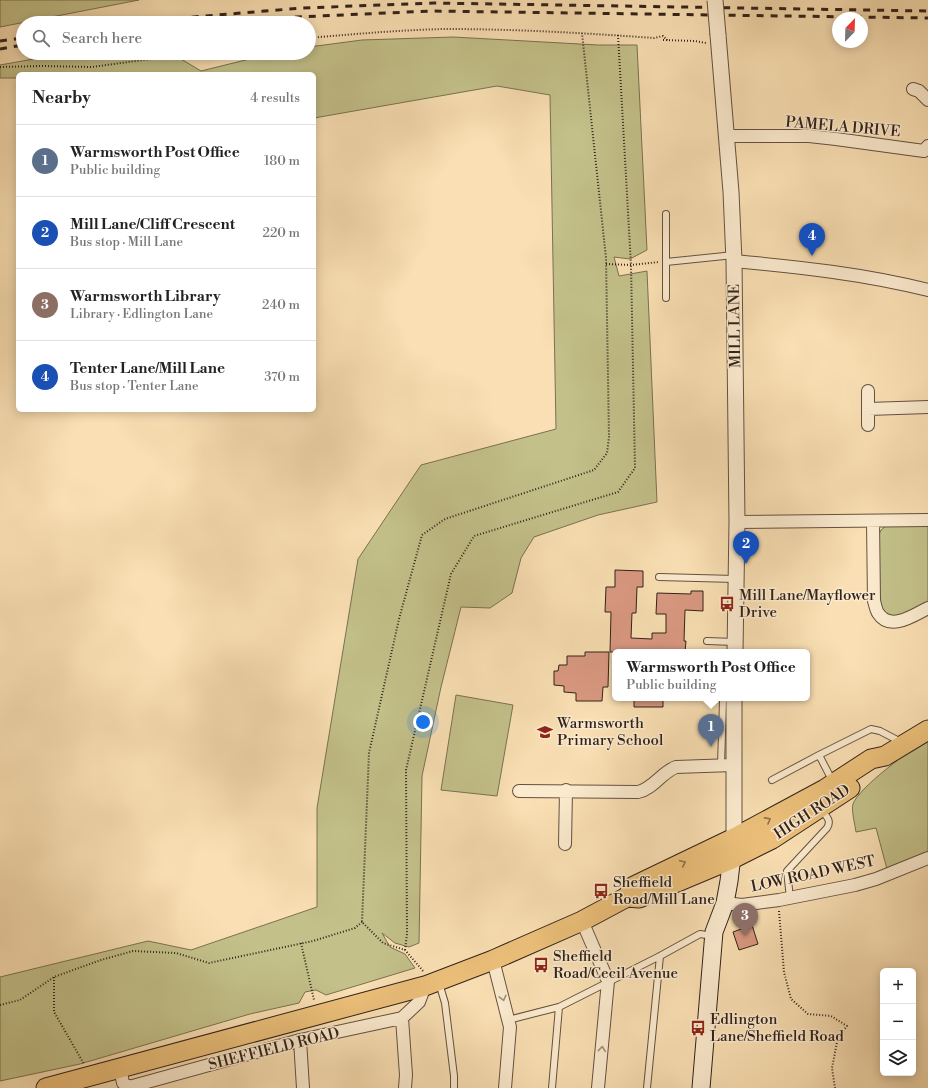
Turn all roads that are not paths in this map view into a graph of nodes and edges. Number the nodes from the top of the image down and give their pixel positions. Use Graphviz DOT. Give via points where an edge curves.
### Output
graph roads {
  1 [pos="715,0"];
  2 [pos="913,89"];
  3 [pos="927,99"];
  4 [pos="727,136"];
  5 [pos="928,146"];
  6 [pos="666,214"];
  7 [pos="734,258"];
  8 [pos="666,262"];
  9 [pos="928,290"];
  10 [pos="666,298"];
  11 [pos="868,392"];
  12 [pos="928,408"];
  13 [pos="868,409"];
  14 [pos="868,425"];
  15 [pos="928,520"];
  16 [pos="737,522"];
  17 [pos="873,522"];
  18 [pos="659,577"];
  19 [pos="736,580"];
  20 [pos="928,608"];
  21 [pos="707,641"];
  22 [pos="735,647"];
  23 [pos="723,701"];
  24 [pos="734,701"];
  25 [pos="928,730"];
  26 [pos="905,744"];
  27 [pos="819,755"];
  28 [pos="885,756"];
  29 [pos="727,765"];
  30 [pos="772,780"];
  31 [pos="833,783"];
  32 [pos="519,790"];
  33 [pos="566,790"];
  34 [pos="819,808"];
  35 [pos="734,838"];
  36 [pos="565,844"];
  37 [pos="928,858"];
  38 [pos="732,859"];
  39 [pos="627,897"];
  40 [pos="784,899"];
  41 [pos="725,903"];
  42 [pos="582,921"];
  43 [pos="714,936"];
  44 [pos="660,956"];
  45 [pos="494,960"];
  46 [pos="608,981"];
  47 [pos="431,984"];
  48 [pos="559,1007"];
  49 [pos="402,1018"];
  50 [pos="508,1020"];
  51 [pos="300,1040"];
  52 [pos="120,1068"];
  53 [pos="46,1088"];
  54 [pos="303,1088"];
  55 [pos="405,1088"];
  56 [pos="454,1088"];
  57 [pos="505,1088"];
  58 [pos="552,1088"];
  59 [pos="598,1088"];
  60 [pos="647,1088"];
  61 [pos="701,1088"];
  1 -- 4 [label="street, MILL LANE, bridge"];
  2 -- 3 [label="street"];
  4 -- 5 [label="street, PAMELA DRIVE" via="809,136 924,151"];
  4 -- 7 [label="street, MILL LANE"];
  6 -- 8 [label="lane"];
  7 -- 8 [label="lane"];
  7 -- 9 [label="street" via="852,274"];
  7 -- 16 [label="street, MILL LANE"];
  8 -- 10 [label="lane"];
  11 -- 13 [label="street"];
  12 -- 13 [label="street"];
  13 -- 14 [label="street"];
  15 -- 17 [label="street"];
  16 -- 17 [label="street"];
  16 -- 19 [label="street, MILL LANE"];
  17 -- 20 [label="street" via="874,601 877,613 885,620 893,622 902,621"];
  18 -- 19 [label="lane"];
  19 -- 22 [label="street, MILL LANE"];
  21 -- 22 [label="lane"];
  23 -- 29 [label="lane"];
  24 -- 29 [label="street"];
  25 -- 26 [label="main road, HIGH ROAD"];
  26 -- 27 [label="lane" via="871,729"];
  26 -- 28 [label="main road, HIGH ROAD"];
  27 -- 30 [label="lane"];
  27 -- 31 [label="lane"];
  28 -- 31 [label="main road, HIGH ROAD" via="871,759"];
  28 -- 34 [label="main road, HIGH ROAD" via="876,770"];
  29 -- 33 [label="street" via="676,767 645,790 638,792"];
  29 -- 35 [label="street"];
  35 -- 31 [label="main road, HIGH ROAD, one-way"];
  32 -- 33 [label="street"];
  33 -- 36 [label="street"];
  34 -- 38 [label="main road, HIGH ROAD" via="772,839"];
  34 -- 40 [label="lane" via="830,819 830,824 787,871"];
  35 -- 38 [label="main road"];
  39 -- 35 [label="main road, SHEFFIELD ROAD, one-way" via="634,886"];
  37 -- 40 [label="street, LOW ROAD WEST" via="855,885"];
  38 -- 39 [label="main road, SHEFFIELD ROAD" via="639,898"];
  38 -- 41 [label="main road"];
  39 -- 42 [label="main road, SHEFFIELD ROAD"];
  40 -- 41 [label="street, LOW ROAD WEST" via="742,905"];
  41 -- 43 [label="main road"];
  42 -- 45 [label="main road, SHEFFIELD ROAD"];
  42 -- 46 [label="street"];
  43 -- 44 [label="lane" via="700,934"];
  43 -- 61 [label="main road"];
  44 -- 46 [label="lane"];
  44 -- 60 [label="lane"];
  45 -- 47 [label="main road, SHEFFIELD ROAD"];
  45 -- 50 [label="street, one-way"];
  46 -- 48 [label="lane"];
  59 -- 46 [label="street, one-way"];
  47 -- 49 [label="street" via="419,1002"];
  47 -- 52 [label="main road, SHEFFIELD ROAD"];
  47 -- 56 [label="lane" via="445,1003"];
  48 -- 50 [label="lane"];
  48 -- 58 [label="lane"];
  49 -- 51 [label="street, SHEFFIELD ROAD"];
  49 -- 55 [label="street"];
  50 -- 57 [label="street" via="510,1027"];
  51 -- 52 [label="street, SHEFFIELD ROAD" via="129,1088 123,1083"];
  51 -- 54 [label="street"];
  52 -- 53 [label="main road, SHEFFIELD ROAD"];
}
